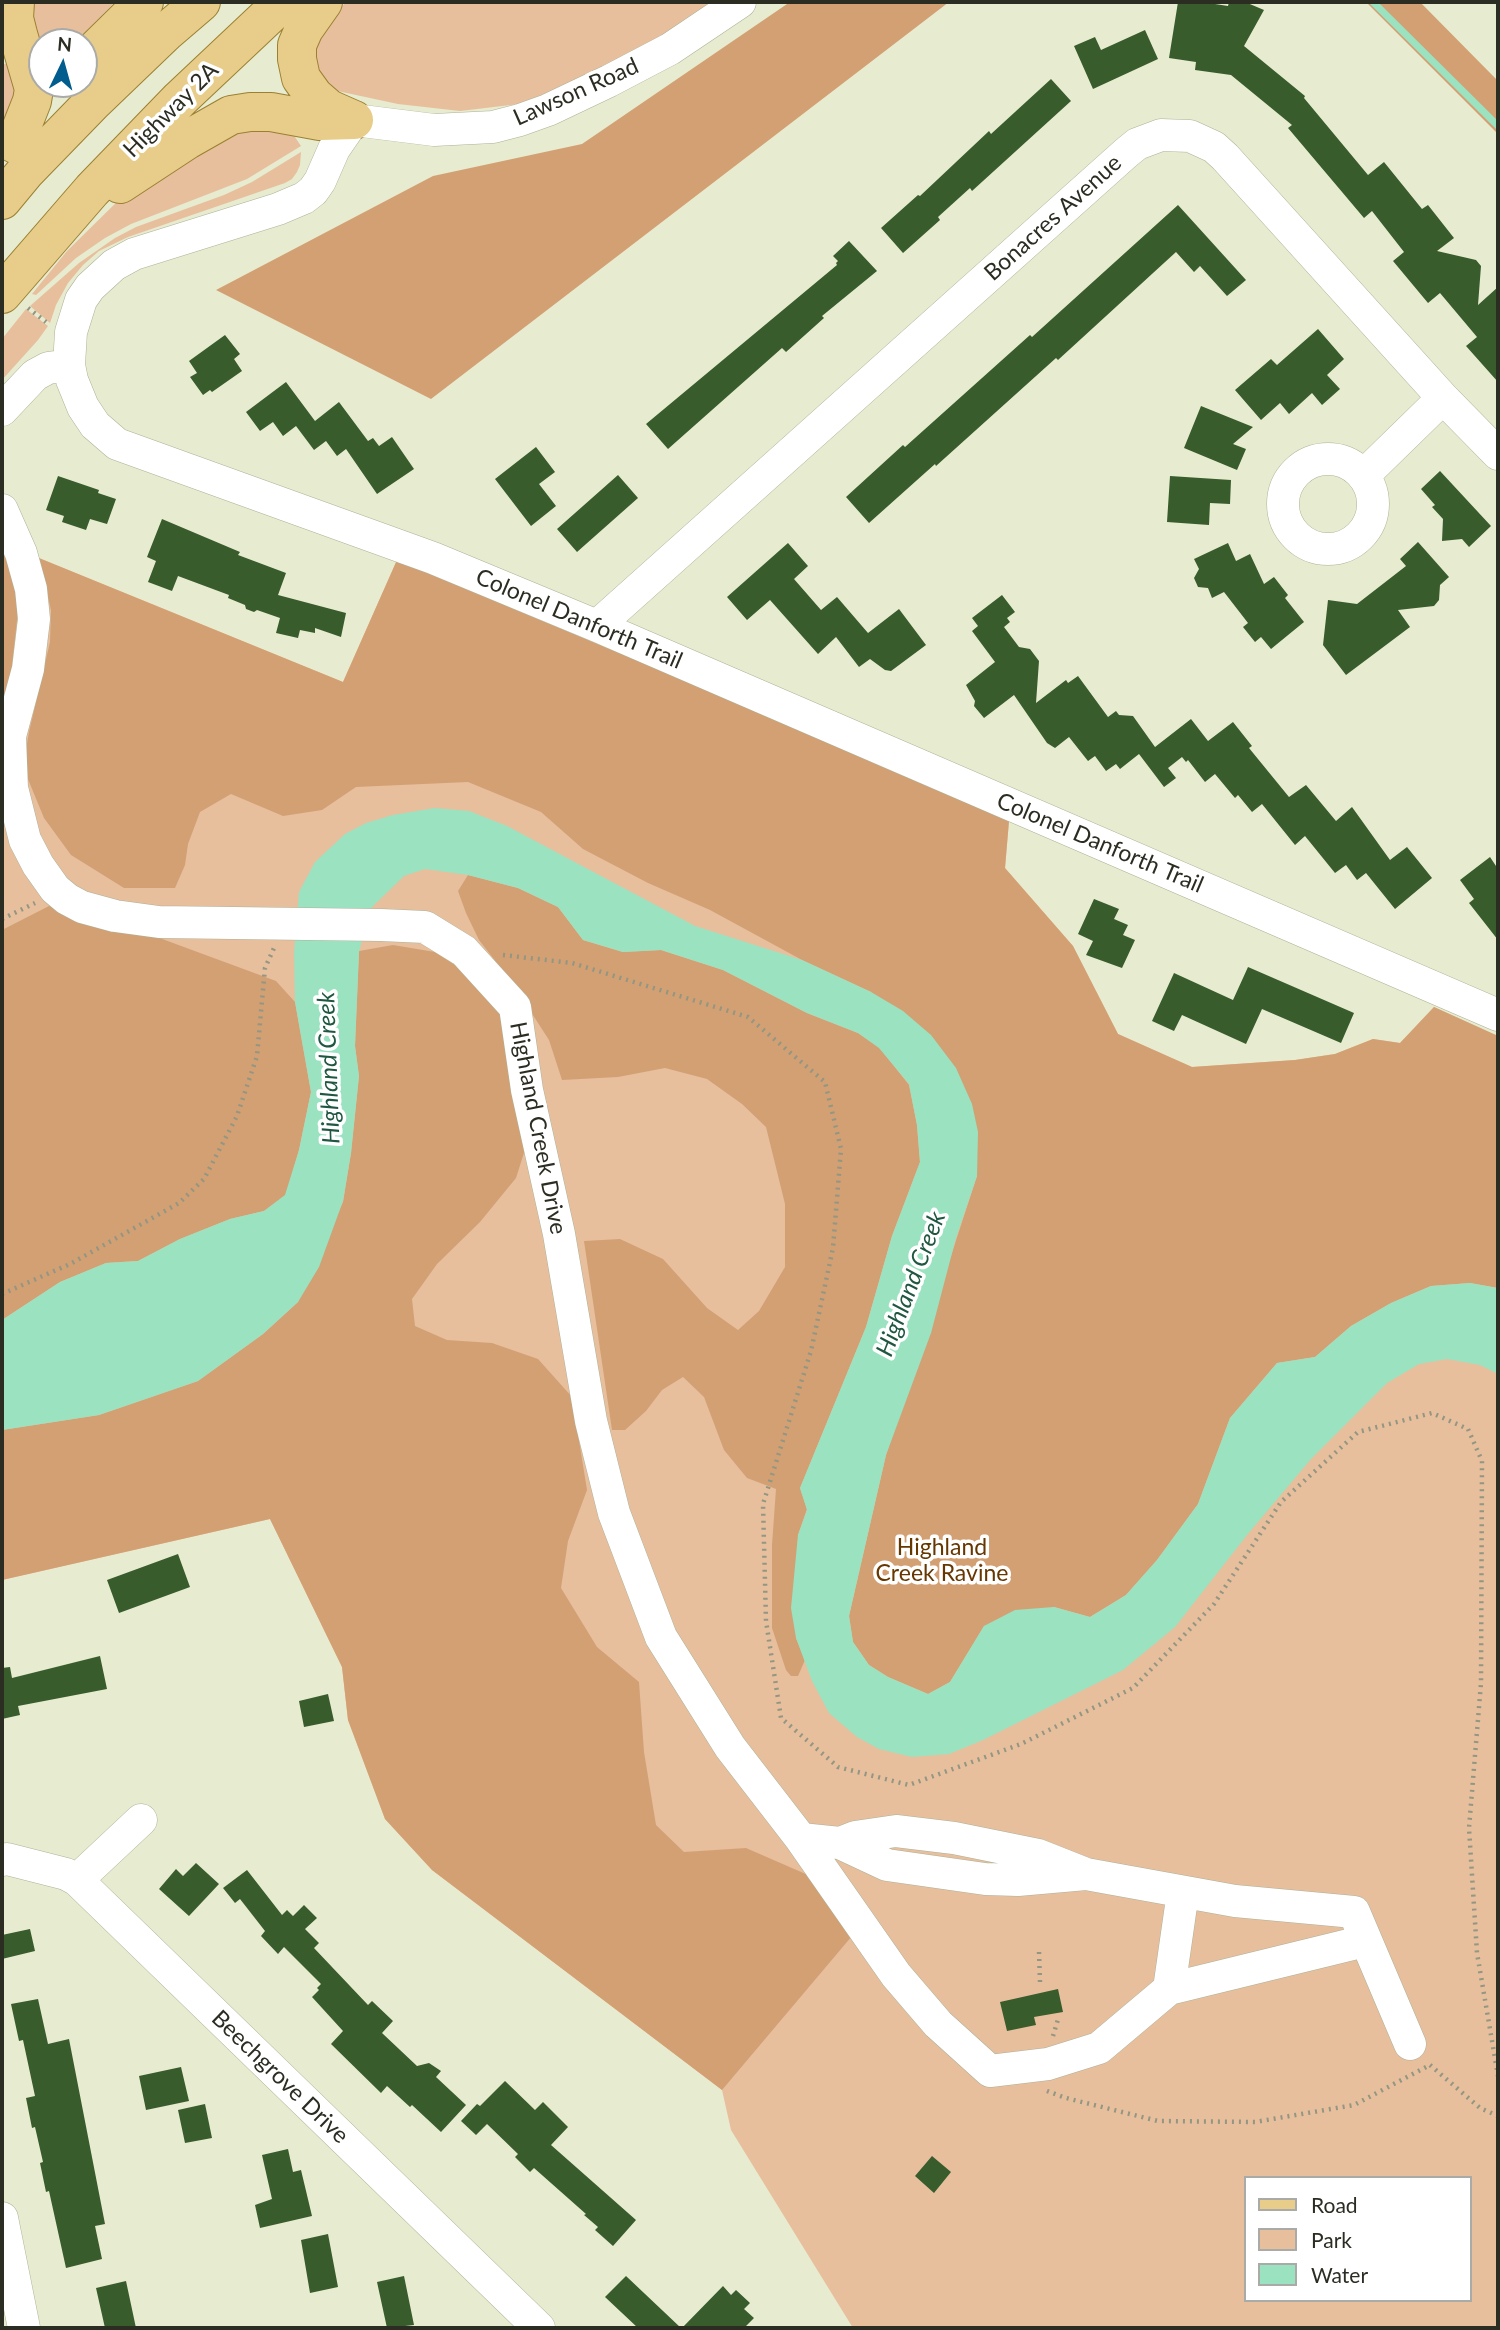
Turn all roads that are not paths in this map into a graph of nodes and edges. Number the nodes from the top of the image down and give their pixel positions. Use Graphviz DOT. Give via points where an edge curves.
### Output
graph roads {
  1 [pos="15,2"];
  2 [pos="144,2"];
  3 [pos="201,2"];
  4 [pos="283,2"];
  5 [pos="324,2"];
  6 [pos="740,2"];
  7 [pos="98,47"];
  8 [pos="52,98"];
  9 [pos="354,120"];
  10 [pos="8,151"];
  11 [pos="2,200"];
  12 [pos="64,224"];
  13 [pos="2,294"];
  14 [pos="69,365"];
  15 [pos="1443,398"];
  16 [pos="2,410"];
  17 [pos="1498,454"];
  18 [pos="1363,476"];
  19 [pos="2,510"];
  20 [pos="597,626"];
  21 [pos="1498,1015"];
  22 [pos="141,1820"];
  23 [pos="802,1839"];
  24 [pos="2,1860"];
  25 [pos="77,1880"];
  26 [pos="1183,1892"];
  27 [pos="1365,1941"];
  28 [pos="1169,1989"];
  29 [pos="1420,2054"];
  30 [pos="2,2218"];
  31 [pos="24,2328"];
  32 [pos="539,2328"];
  1 -- 10 [label="main road" via="14,18 34,89"];
  2 -- 7 [label="main road"];
  3 -- 11 [label="main road" via="93,102"];
  4 -- 12 [label="main road, Highway 2A" via="180,99"];
  5 -- 9 [label="main road" via="297,45 301,78 329,108"];
  6 -- 9 [label="street, Lawson Road" via="670,49 520,120 493,127 434,130"];
  8 -- 10 [label="main road"];
  9 -- 12 [label="main road" via="320,121 271,112 231,115 187,139"];
  9 -- 14 [label="street, Colonel Danforth Trail" via="320,181 304,198 134,254 100,275 81,300 75,317"];
  12 -- 13 [label="main road"];
  14 -- 16 [label="street" via="35,375"];
  14 -- 20 [label="street, Colonel Danforth Trail" via="83,407 117,444 433,558"];
  15 -- 17 [label="street, Bonacres Avenue"];
  15 -- 18 [label="street"];
  15 -- 20 [label="street, Bonacres Avenue" via="1225,157 1190,136 1161,135 1137,144 1115,163"];
  19 -- 23 [label="street, Highland Creek Drive" via="21,553 34,619 28,669 10,736 12,788 25,840 55,889 82,906 159,922 425,927 464,951 515,1007 591,1421 614,1513 661,1637 730,1747"];
  20 -- 21 [label="street, Colonel Danforth Trail"];
  22 -- 25 [label="street"];
  23 -- 26 [label="street" via="840,1843 887,1866 985,1879 1086,1874"];
  23 -- 28 [label="street, Highland Creek Drive" via="896,1975 938,2024 990,2071 1048,2064 1099,2048"];
  24 -- 25 [label="street, Beechgrove Drive"];
  25 -- 32 [label="street, Beechgrove Drive"];
  26 -- 27 [label="street" via="1235,1902 1354,1912"];
  26 -- 28 [label="street"];
  27 -- 28 [label="street"];
  27 -- 29 [label="street"];
  30 -- 31 [label="street"];
}
